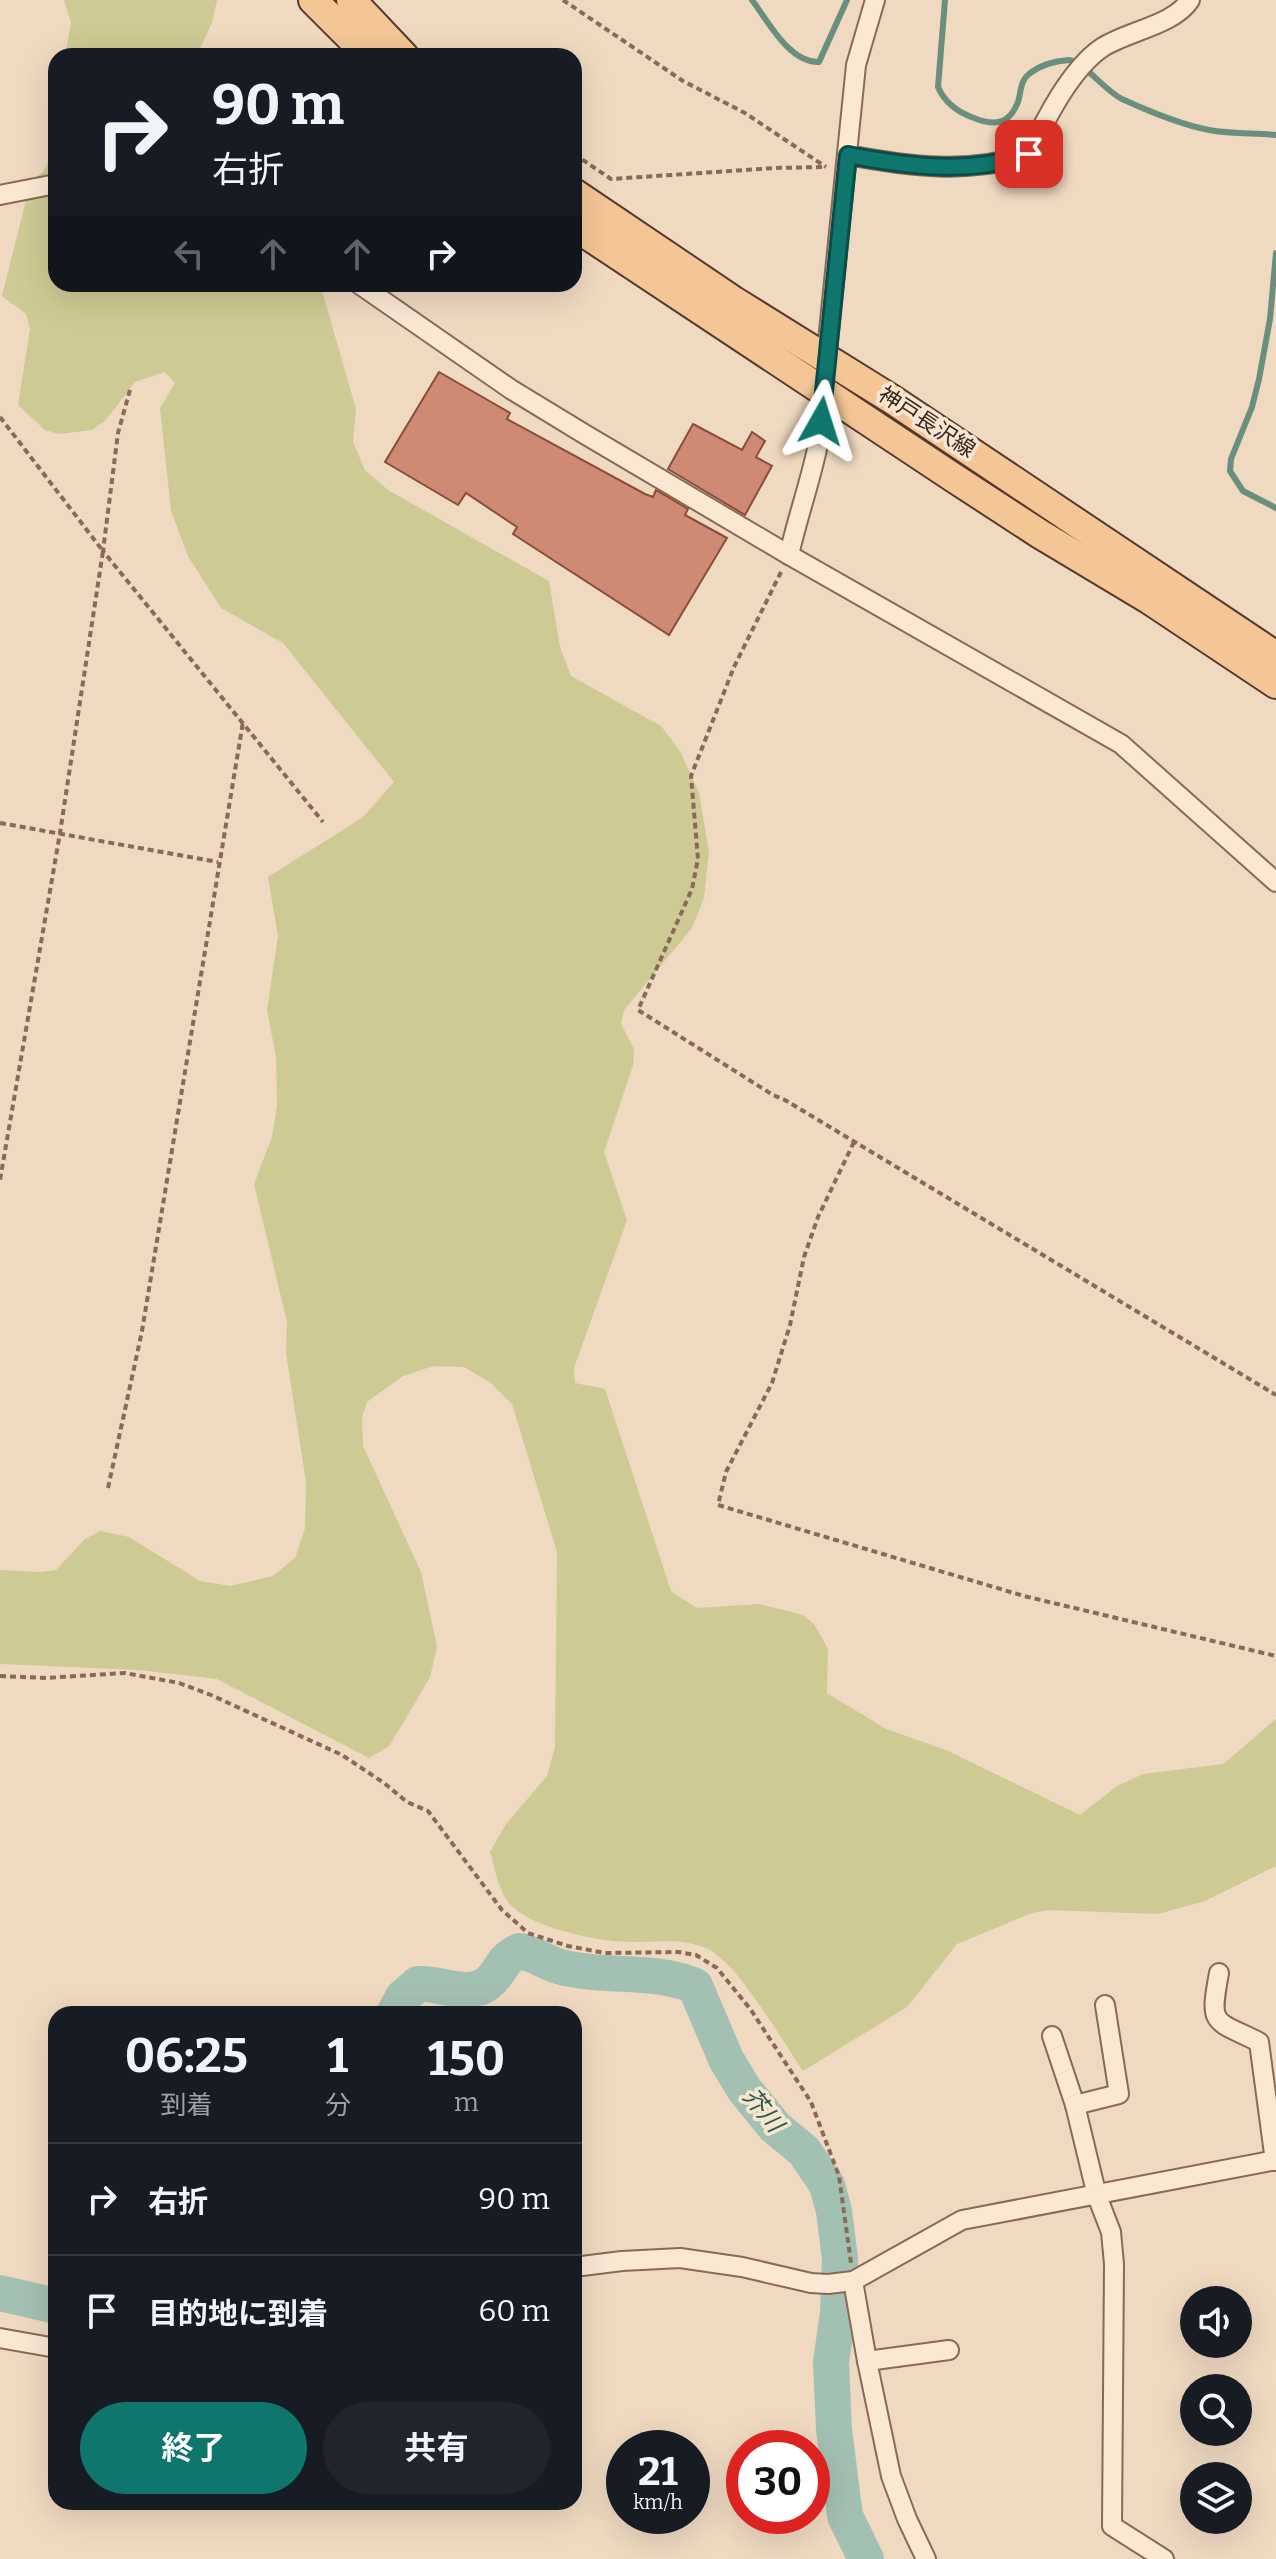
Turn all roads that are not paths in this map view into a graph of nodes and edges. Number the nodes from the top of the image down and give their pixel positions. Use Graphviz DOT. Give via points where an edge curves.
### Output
graph roads {
  1 [pos="313,0"];
  2 [pos="351,0"];
  3 [pos="875,0"];
  4 [pos="1190,0"];
  5 [pos="361,48"];
  6 [pos="396,48"];
  7 [pos="848,155"];
  8 [pos="48,186"];
  9 [pos="0,195"];
  10 [pos="582,198"];
  11 [pos="582,231"];
  12 [pos="371,292"];
  13 [pos="827,357"];
  14 [pos="824,392"];
  15 [pos="789,555"];
  16 [pos="1276,656"];
  17 [pos="1276,684"];
  18 [pos="1276,882"];
  19 [pos="1219,1973"];
  20 [pos="1105,2005"];
  21 [pos="1052,2036"];
  22 [pos="1075,2105"];
  23 [pos="1276,2160"];
  24 [pos="1097,2196"];
  25 [pos="582,2266"];
  26 [pos="842,2282"];
  27 [pos="0,2338"];
  28 [pos="48,2347"];
  29 [pos="949,2350"];
  30 [pos="867,2361"];
  31 [pos="926,2559"];
  32 [pos="1164,2559"];
  1 -- 5 [label="main road"];
  2 -- 6 [label="main road"];
  3 -- 7 [label="street" via="856,65"];
  4 -- 7 [label="street" via="1180,12 1091,57 1042,126 1029,154 1007,162 915,167"];
  7 -- 13 [label="street"];
  8 -- 9 [label="street"];
  10 -- 13 [label="main road, 神戸長沢線"];
  11 -- 14 [label="main road, 神戸長沢線"];
  12 -- 15 [label="street" via="512,390"];
  13 -- 14 [label="street"];
  13 -- 16 [label="main road, 神戸長沢線"];
  14 -- 15 [label="street" via="815,462"];
  14 -- 17 [label="main road, 神戸長沢線"];
  15 -- 18 [label="street" via="1121,744"];
  19 -- 23 [label="street" via="1213,2010 1218,2021 1259,2042"];
  20 -- 22 [label="street" via="1119,2094"];
  21 -- 22 [label="street"];
  22 -- 24 [label="street"];
  23 -- 24 [label="street"];
  24 -- 26 [label="street" via="962,2220"];
  24 -- 32 [label="street" via="1111,2232 1114,2264 1112,2526"];
  25 -- 26 [label="street" via="680,2258"];
  26 -- 30 [label="street"];
  27 -- 28 [label="street"];
  29 -- 30 [label="street"];
  30 -- 31 [label="street" via="891,2476"];
}
